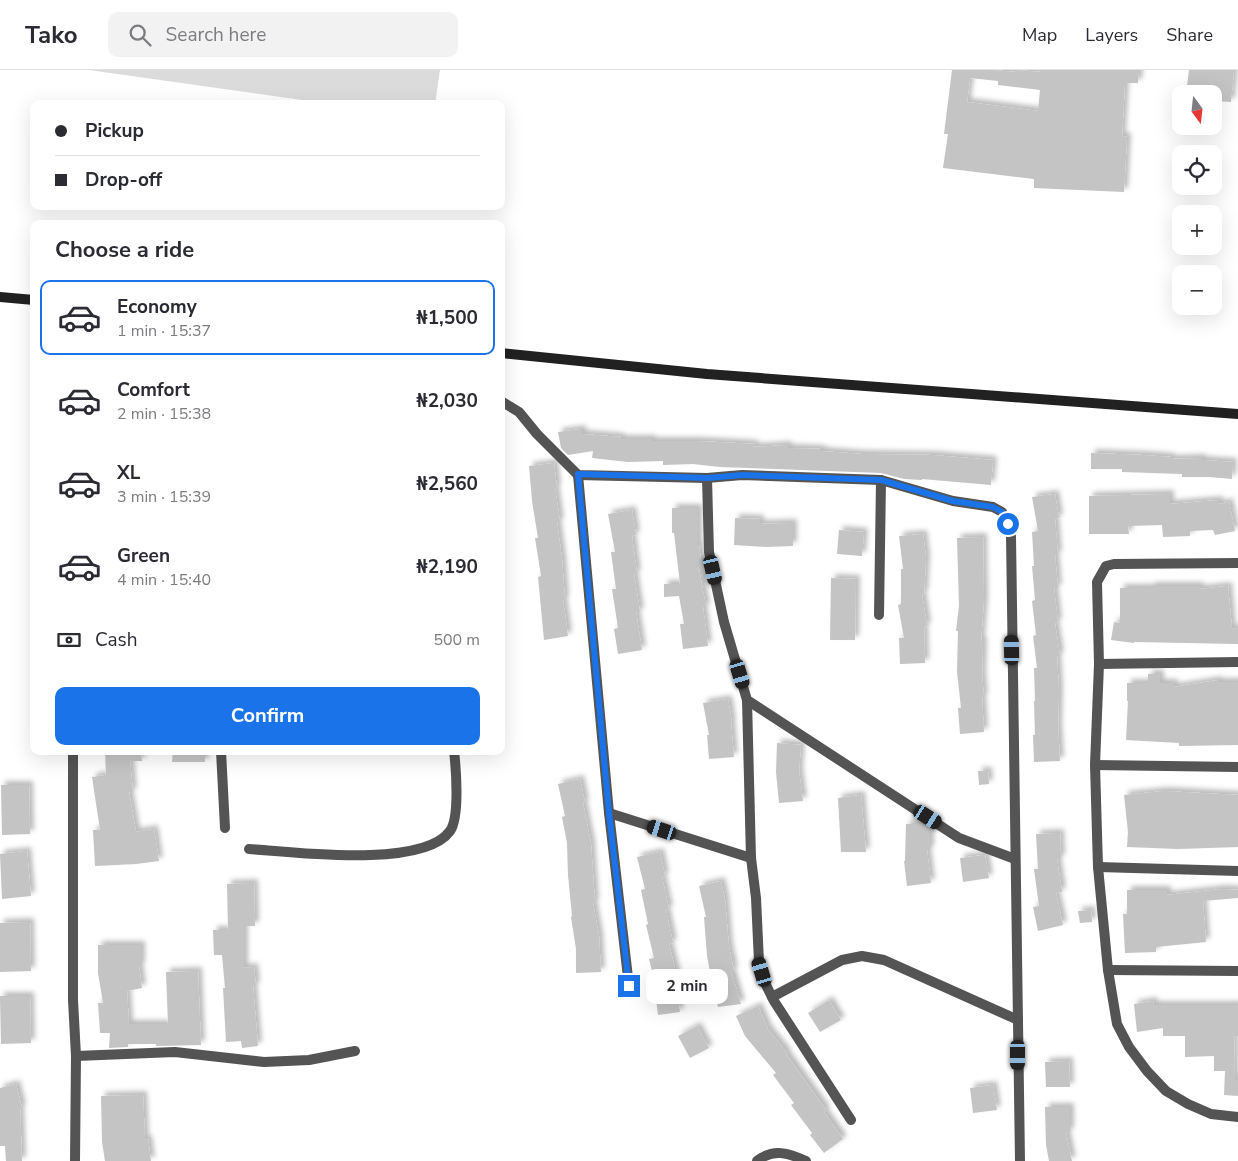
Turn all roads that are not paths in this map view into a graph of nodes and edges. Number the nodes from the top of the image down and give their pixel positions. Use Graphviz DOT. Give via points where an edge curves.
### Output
graph roads {
  1 [pos="0,297"];
  2 [pos="30,300"];
  3 [pos="505,352"];
  4 [pos="505,403"];
  5 [pos="1238,414"];
  6 [pos="578,474"];
  7 [pos="708,478"];
  8 [pos="881,480"];
  9 [pos="1238,563"];
  10 [pos="879,614"];
  11 [pos="1238,662"];
  12 [pos="1099,664"];
  13 [pos="748,700"];
  14 [pos="74,755"];
  15 [pos="221,755"];
  16 [pos="455,755"];
  17 [pos="1095,765"];
  18 [pos="1238,767"];
  19 [pos="609,813"];
  20 [pos="225,828"];
  21 [pos="249,849"];
  22 [pos="751,858"];
  23 [pos="1015,859"];
  24 [pos="1098,867"];
  25 [pos="1238,871"];
  26 [pos="1108,970"];
  27 [pos="1238,971"];
  28 [pos="629,986"];
  29 [pos="772,997"];
  30 [pos="1018,1020"];
  31 [pos="355,1051"];
  32 [pos="76,1056"];
  33 [pos="1238,1117"];
  34 [pos="851,1120"];
  35 [pos="75,1161"];
  36 [pos="757,1161"];
  37 [pos="806,1161"];
  38 [pos="1020,1161"];
  1 -- 2 [label="main road"];
  3 -- 5 [label="main road" via="708,374"];
  4 -- 6 [label="street" via="519,412"];
  6 -- 7 [label="street"];
  6 -- 19 [label="street"];
  7 -- 8 [label="street" via="742,475"];
  7 -- 13 [label="street" via="709,552 724,622"];
  8 -- 10 [label="street"];
  8 -- 23 [label="street" via="953,501 993,507 1002,512 1008,524 1011,536"];
  9 -- 12 [label="street" via="1106,566 1096,582"];
  11 -- 12 [label="street"];
  12 -- 17 [label="street"];
  13 -- 22 [label="street"];
  13 -- 23 [label="street" via="960,838"];
  14 -- 32 [label="street" via="73,1000"];
  15 -- 20 [label="street"];
  16 -- 21 [label="street" via="456,814 450,830 437,842 385,855"];
  17 -- 18 [label="street"];
  17 -- 24 [label="street"];
  19 -- 22 [label="street"];
  19 -- 28 [label="street"];
  22 -- 29 [label="street" via="759,962"];
  23 -- 30 [label="street"];
  24 -- 25 [label="street"];
  24 -- 26 [label="street"];
  26 -- 27 [label="street"];
  26 -- 33 [label="street" via="1117,1024 1147,1071 1166,1091 1188,1104 1211,1114"];
  29 -- 30 [label="street" via="842,960 862,956 884,960"];
  29 -- 34 [label="street"];
  30 -- 38 [label="street"];
  31 -- 32 [label="street" via="308,1060 264,1062 175,1052"];
  32 -- 35 [label="street"];
  36 -- 37 [label="street" via="763,1156 786,1152"];
}
